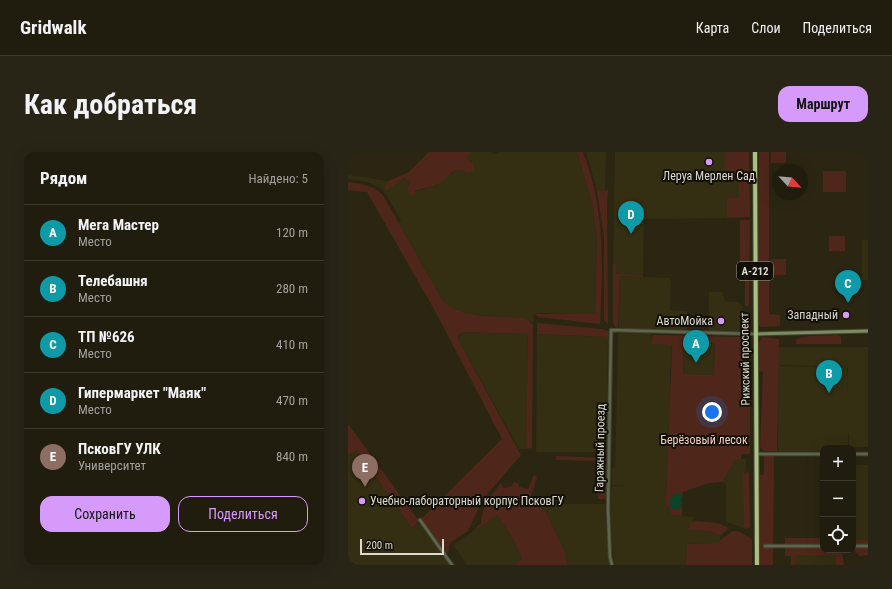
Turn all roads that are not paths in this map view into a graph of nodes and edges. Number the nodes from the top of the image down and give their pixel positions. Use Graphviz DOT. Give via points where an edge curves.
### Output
graph roads {
  1 [pos="755,152"];
  2 [pos="868,331"];
  3 [pos="755,334"];
  4 [pos="757,454"];
  5 [pos="820,454"];
  6 [pos="856,454"];
  7 [pos="868,454"];
  8 [pos="420,520"];
  9 [pos="766,546"];
  10 [pos="820,546"];
  11 [pos="856,546"];
  12 [pos="868,546"];
  13 [pos="452,565"];
  14 [pos="612,565"];
  15 [pos="757,565"];
  1 -- 3 [label="highway, Рижский проспект / А-212"];
  2 -- 3 [label="main road"];
  3 -- 4 [label="highway, Рижский проспект / А-212"];
  3 -- 14 [label="street, Гаражный проезд" via="611,330 608,509"];
  4 -- 5 [label="street"];
  4 -- 15 [label="highway, Рижский проспект / А-212"];
  6 -- 7 [label="street"];
  8 -- 13 [label="street"];
  9 -- 10 [label="street"];
  11 -- 12 [label="street"];
}
